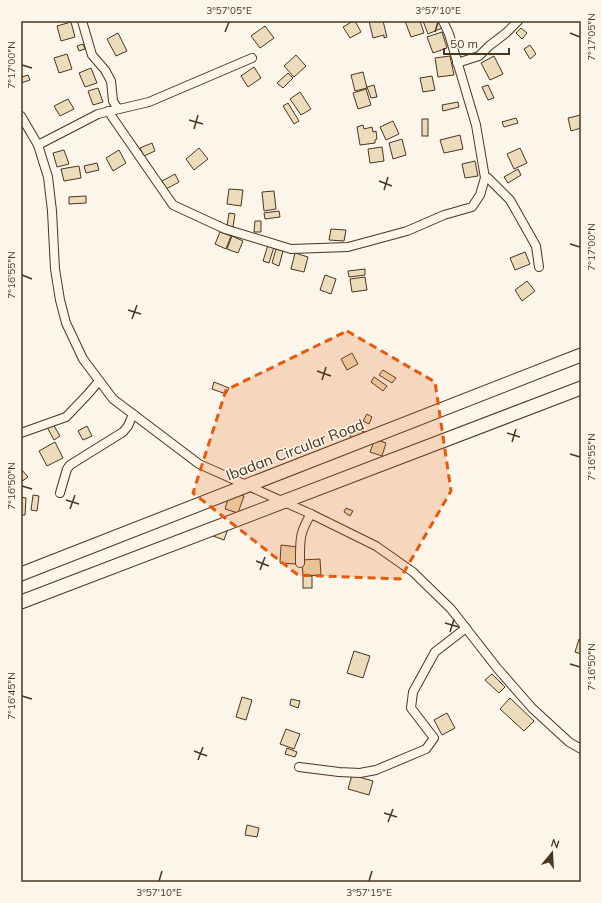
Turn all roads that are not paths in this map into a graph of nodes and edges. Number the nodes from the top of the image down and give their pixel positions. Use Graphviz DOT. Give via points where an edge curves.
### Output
graph roads {
  1 [pos="82,21"];
  2 [pos="443,21"];
  3 [pos="518,21"];
  4 [pos="252,58"];
  5 [pos="457,63"];
  6 [pos="118,109"];
  7 [pos="108,111"];
  8 [pos="21,116"];
  9 [pos="38,145"];
  10 [pos="485,178"];
  11 [pos="539,267"];
  12 [pos="581,355"];
  13 [pos="99,381"];
  14 [pos="581,388"];
  15 [pos="133,414"];
  16 [pos="21,433"];
  17 [pos="60,493"];
  18 [pos="311,514"];
  19 [pos="300,563"];
  20 [pos="21,574"];
  21 [pos="21,602"];
  22 [pos="466,628"];
  23 [pos="581,749"];
  24 [pos="300,767"];
  1 -- 6 [label="street" via="92,55 111,81 113,101"];
  2 -- 5 [label="street"];
  3 -- 5 [label="street" via="479,56"];
  4 -- 6 [label="street" via="149,102"];
  5 -- 10 [label="street" via="476,125"];
  6 -- 7 [label="street"];
  7 -- 9 [label="street"];
  7 -- 10 [label="street" via="173,205 225,230 291,249 348,247 406,232 472,207 480,195"];
  8 -- 9 [label="street"];
  9 -- 13 [label="street" via="48,177 60,300 66,323 83,360"];
  10 -- 11 [label="street" via="510,200 536,246"];
  12 -- 20 [label="highway, Ibadan Circular Road"];
  13 -- 15 [label="street" via="113,399"];
  13 -- 16 [label="street" via="66,417"];
  14 -- 21 [label="highway"];
  15 -- 17 [label="street" via="123,432 70,465"];
  15 -- 18 [label="street" via="200,464"];
  18 -- 19 [label="street" via="304,524 300,537"];
  18 -- 22 [label="street" via="376,546 413,572 451,609"];
  22 -- 23 [label="street" via="532,708 569,742"];
  22 -- 24 [label="street" via="435,652 413,692 412,708 434,738 426,749 376,770 360,773"];
}
